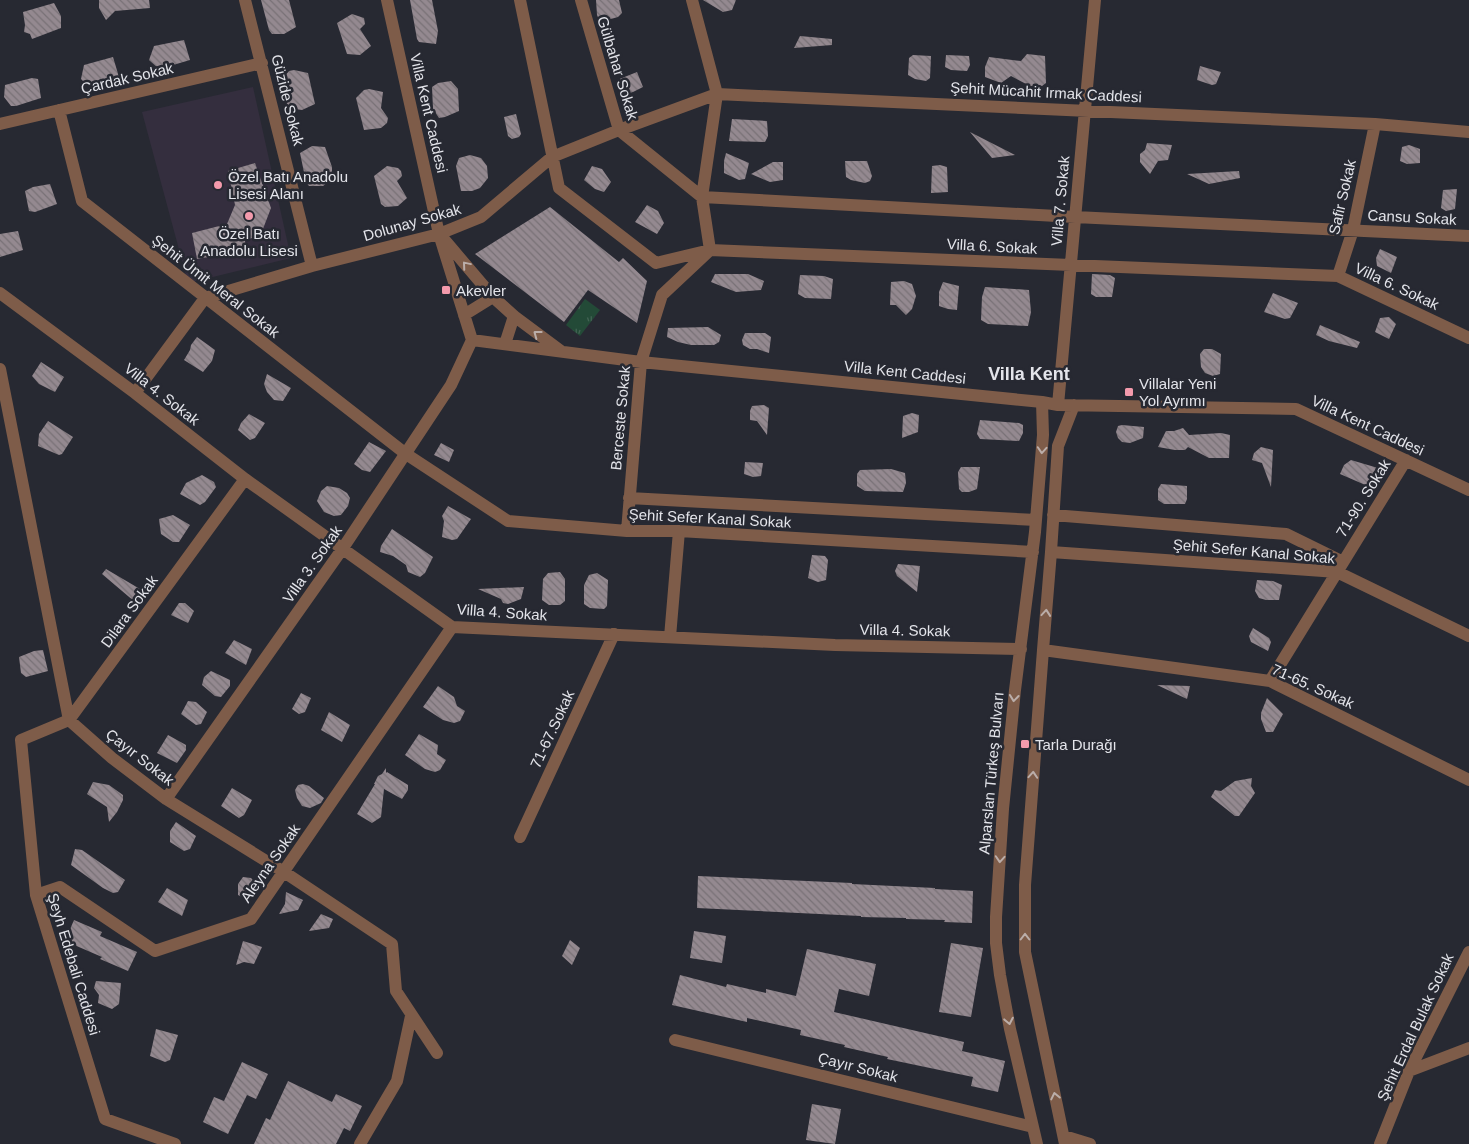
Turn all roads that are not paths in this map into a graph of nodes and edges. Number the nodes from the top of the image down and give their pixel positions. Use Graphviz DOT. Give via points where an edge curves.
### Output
graph roads {
  1 [pos="245,0"];
  2 [pos="388,0"];
  3 [pos="520,0"];
  4 [pos="581,0"];
  5 [pos="692,0"];
  6 [pos="1095,0"];
  7 [pos="262,63"];
  8 [pos="717,94"];
  9 [pos="59,110"];
  10 [pos="1084,110"];
  11 [pos="0,124"];
  12 [pos="1375,124"];
  13 [pos="619,130"];
  14 [pos="1469,132"];
  15 [pos="552,156"];
  16 [pos="702,196"];
  17 [pos="1075,217"];
  18 [pos="1353,230"];
  19 [pos="439,234"];
  20 [pos="1469,236"];
  21 [pos="710,250"];
  22 [pos="312,266"];
  23 [pos="1070,266"];
  24 [pos="1338,276"];
  25 [pos="0,292"];
  26 [pos="493,297"];
  27 [pos="206,298"];
  28 [pos="464,315"];
  29 [pos="514,316"];
  30 [pos="1469,338"];
  31 [pos="472,340"];
  32 [pos="505,344"];
  33 [pos="561,352"];
  34 [pos="640,362"];
  35 [pos="0,369"];
  36 [pos="135,393"];
  37 [pos="1042,402"];
  38 [pos="1058,405"];
  39 [pos="1074,405"];
  40 [pos="406,454"];
  41 [pos="1406,460"];
  42 [pos="245,479"];
  43 [pos="1469,490"];
  44 [pos="629,498"];
  45 [pos="1053,516"];
  46 [pos="1036,520"];
  47 [pos="627,531"];
  48 [pos="679,531"];
  49 [pos="343,548"];
  50 [pos="1033,552"];
  51 [pos="1051,552"];
  52 [pos="1340,567"];
  53 [pos="452,627"];
  54 [pos="614,634"];
  55 [pos="1469,636"];
  56 [pos="670,637"];
  57 [pos="1021,649"];
  58 [pos="1043,650"];
  59 [pos="1270,681"];
  60 [pos="69,720"];
  61 [pos="1469,780"];
  62 [pos="166,798"];
  63 [pos="520,837"];
  64 [pos="284,872"];
  65 [pos="36,895"];
  66 [pos="1469,952"];
  67 [pos="412,1016"];
  68 [pos="675,1040"];
  69 [pos="1469,1048"];
  70 [pos="437,1053"];
  71 [pos="1409,1071"];
  72 [pos="1033,1127"];
  73 [pos="1064,1140"];
  74 [pos="175,1144"];
  75 [pos="360,1144"];
  76 [pos="1037,1144"];
  77 [pos="1090,1144"];
  78 [pos="1380,1144"];
  1 -- 7 [label="street, Güzide Sokak"];
  2 -- 19 [label="street, Villa Kent Caddesi"];
  3 -- 15 [label="street"];
  4 -- 13 [label="street, Gülbahar Sokak"];
  5 -- 8 [label="street"];
  6 -- 10 [label="street, Villa 7. Sokak"];
  7 -- 9 [label="street, Çardak Sokak"];
  7 -- 22 [label="street, Güzide Sokak"];
  8 -- 10 [label="street, Şehit Mücahit Irmak Caddesi"];
  8 -- 13 [label="street, Dolunay Sokak"];
  8 -- 16 [label="street"];
  9 -- 11 [label="street, Çardak Sokak"];
  9 -- 27 [label="street, Şehit Ümit Meral Sokak" via="82,201"];
  10 -- 12 [label="street, Şehit Mücahit Irmak Caddesi"];
  10 -- 17 [label="street, Villa 7. Sokak"];
  12 -- 14 [label="street, Şehit Mücahit Irmak Caddesi"];
  12 -- 18 [label="street, Safir Sokak"];
  13 -- 15 [label="street, Dolunay Sokak"];
  13 -- 16 [label="street, Gülbahar Sokak"];
  15 -- 19 [label="street, Dolunay Sokak" via="481,218"];
  15 -- 21 [label="street, Villa 6. Sokak" via="559,188 656,263"];
  16 -- 17 [label="street"];
  16 -- 21 [label="street"];
  17 -- 18 [label="street"];
  17 -- 23 [label="street, Villa 7. Sokak"];
  18 -- 20 [label="street, Cansu Sokak"];
  18 -- 24 [label="street, Safir Sokak"];
  19 -- 22 [label="street, Dolunay Sokak"];
  26 -- 19 [label="street, Villa Kent Caddesi, one-way"];
  19 -- 28 [label="street, Villa Kent Caddesi"];
  21 -- 23 [label="street, Villa 6. Sokak"];
  21 -- 34 [label="street, Berceste Sokak" via="662,295"];
  22 -- 27 [label="street, Dolunay Sokak"];
  23 -- 24 [label="street, Villa 6. Sokak"];
  23 -- 38 [label="street, Villa 7. Sokak"];
  24 -- 30 [label="street, Villa 6. Sokak"];
  25 -- 36 [label="street, Villa 4. Sokak"];
  26 -- 28 [label="street"];
  26 -- 29 [label="street, Villa Kent Caddesi"];
  27 -- 36 [label="street"];
  27 -- 40 [label="street, Şehit Ümit Meral Sokak"];
  28 -- 31 [label="street, Villa Kent Caddesi"];
  29 -- 32 [label="street"];
  33 -- 29 [label="street, Villa Kent Caddesi, one-way"];
  31 -- 32 [label="street, Villa Kent Caddesi"];
  31 -- 40 [label="street, Villa 3. Sokak" via="451,385"];
  32 -- 33 [label="street, Villa Kent Caddesi"];
  33 -- 34 [label="street, Villa Kent Caddesi"];
  34 -- 37 [label="street, Villa Kent Caddesi"];
  34 -- 44 [label="street, Berceste Sokak"];
  35 -- 60 [label="street"];
  36 -- 42 [label="street, Villa 4. Sokak"];
  37 -- 38 [label="street, Villa Kent Caddesi"];
  37 -- 46 [label="street, Alparslan Türkeş Bulvarı, one-way" via="1043,435"];
  38 -- 39 [label="street, Villa Kent Caddesi"];
  39 -- 41 [label="street, Villa Kent Caddesi" via="1296,410"];
  39 -- 45 [label="street" via="1058,446"];
  40 -- 47 [label="street, Şehit Sefer Kanal Sokak" via="508,521"];
  40 -- 49 [label="street, Villa 3. Sokak"];
  41 -- 43 [label="street, Villa Kent Caddesi"];
  41 -- 52 [label="street, 71-90. Sokak"];
  42 -- 49 [label="street, Villa 4. Sokak"];
  42 -- 60 [label="street, Dilara Sokak"];
  44 -- 46 [label="street, Şehit Sefer Kanal Sokak"];
  44 -- 47 [label="street, Berceste Sokak"];
  45 -- 51 [label="street"];
  45 -- 52 [label="street, Şehit Sefer Kanal Sokak" via="1286,534"];
  46 -- 50 [label="street, Alparslan Türkeş Bulvarı"];
  47 -- 48 [label="street, Şehit Sefer Kanal Sokak"];
  48 -- 50 [label="street, Şehit Sefer Kanal Sokak"];
  48 -- 56 [label="street"];
  49 -- 53 [label="street, Villa 4. Sokak"];
  49 -- 62 [label="street, Villa 3. Sokak"];
  50 -- 57 [label="street, Alparslan Türkeş Bulvarı"];
  51 -- 52 [label="street, Şehit Sefer Kanal Sokak"];
  58 -- 51 [label="street, one-way"];
  52 -- 55 [label="street, Şehit Sefer Kanal Sokak"];
  52 -- 59 [label="street, 71-90. Sokak"];
  53 -- 54 [label="street, Villa 4. Sokak"];
  53 -- 64 [label="street, Aleyna Sokak"];
  54 -- 56 [label="street, Villa 4. Sokak"];
  54 -- 63 [label="street, 71-67.Sokak"];
  56 -- 57 [label="street, Villa 4. Sokak"];
  57 -- 72 [label="street, Alparslan Türkeş Bulvarı, one-way" via="1003,809 996,943 1010,1028"];
  58 -- 59 [label="street, 71-65. Sokak"];
  73 -- 58 [label="street, one-way" via="1026,952 1026,885"];
  59 -- 61 [label="street, 71-65. Sokak"];
  60 -- 62 [label="street, Çayır Sokak" via="112,758"];
  60 -- 65 [label="street, Şeyh Edebali Caddesi" via="20,740"];
  62 -- 64 [label="street, Çayır Sokak"];
  64 -- 65 [label="street, Aleyna Sokak" via="251,919 154,951 60,887"];
  64 -- 67 [label="street, Çayır Sokak" via="392,944 396,991"];
  65 -- 74 [label="street, Şeyh Edebali Caddesi" via="105,1119"];
  66 -- 71 [label="street, Şehit Erdal Bulak Sokak"];
  67 -- 70 [label="street, Çayır Sokak"];
  67 -- 75 [label="street" via="397,1081"];
  68 -- 72 [label="street, Çayır Sokak"];
  69 -- 71 [label="street"];
  71 -- 78 [label="street, Şehit Erdal Bulak Sokak"];
  72 -- 76 [label="street, Alparslan Türkeş Bulvarı"];
  73 -- 77 [label="street"];
}
